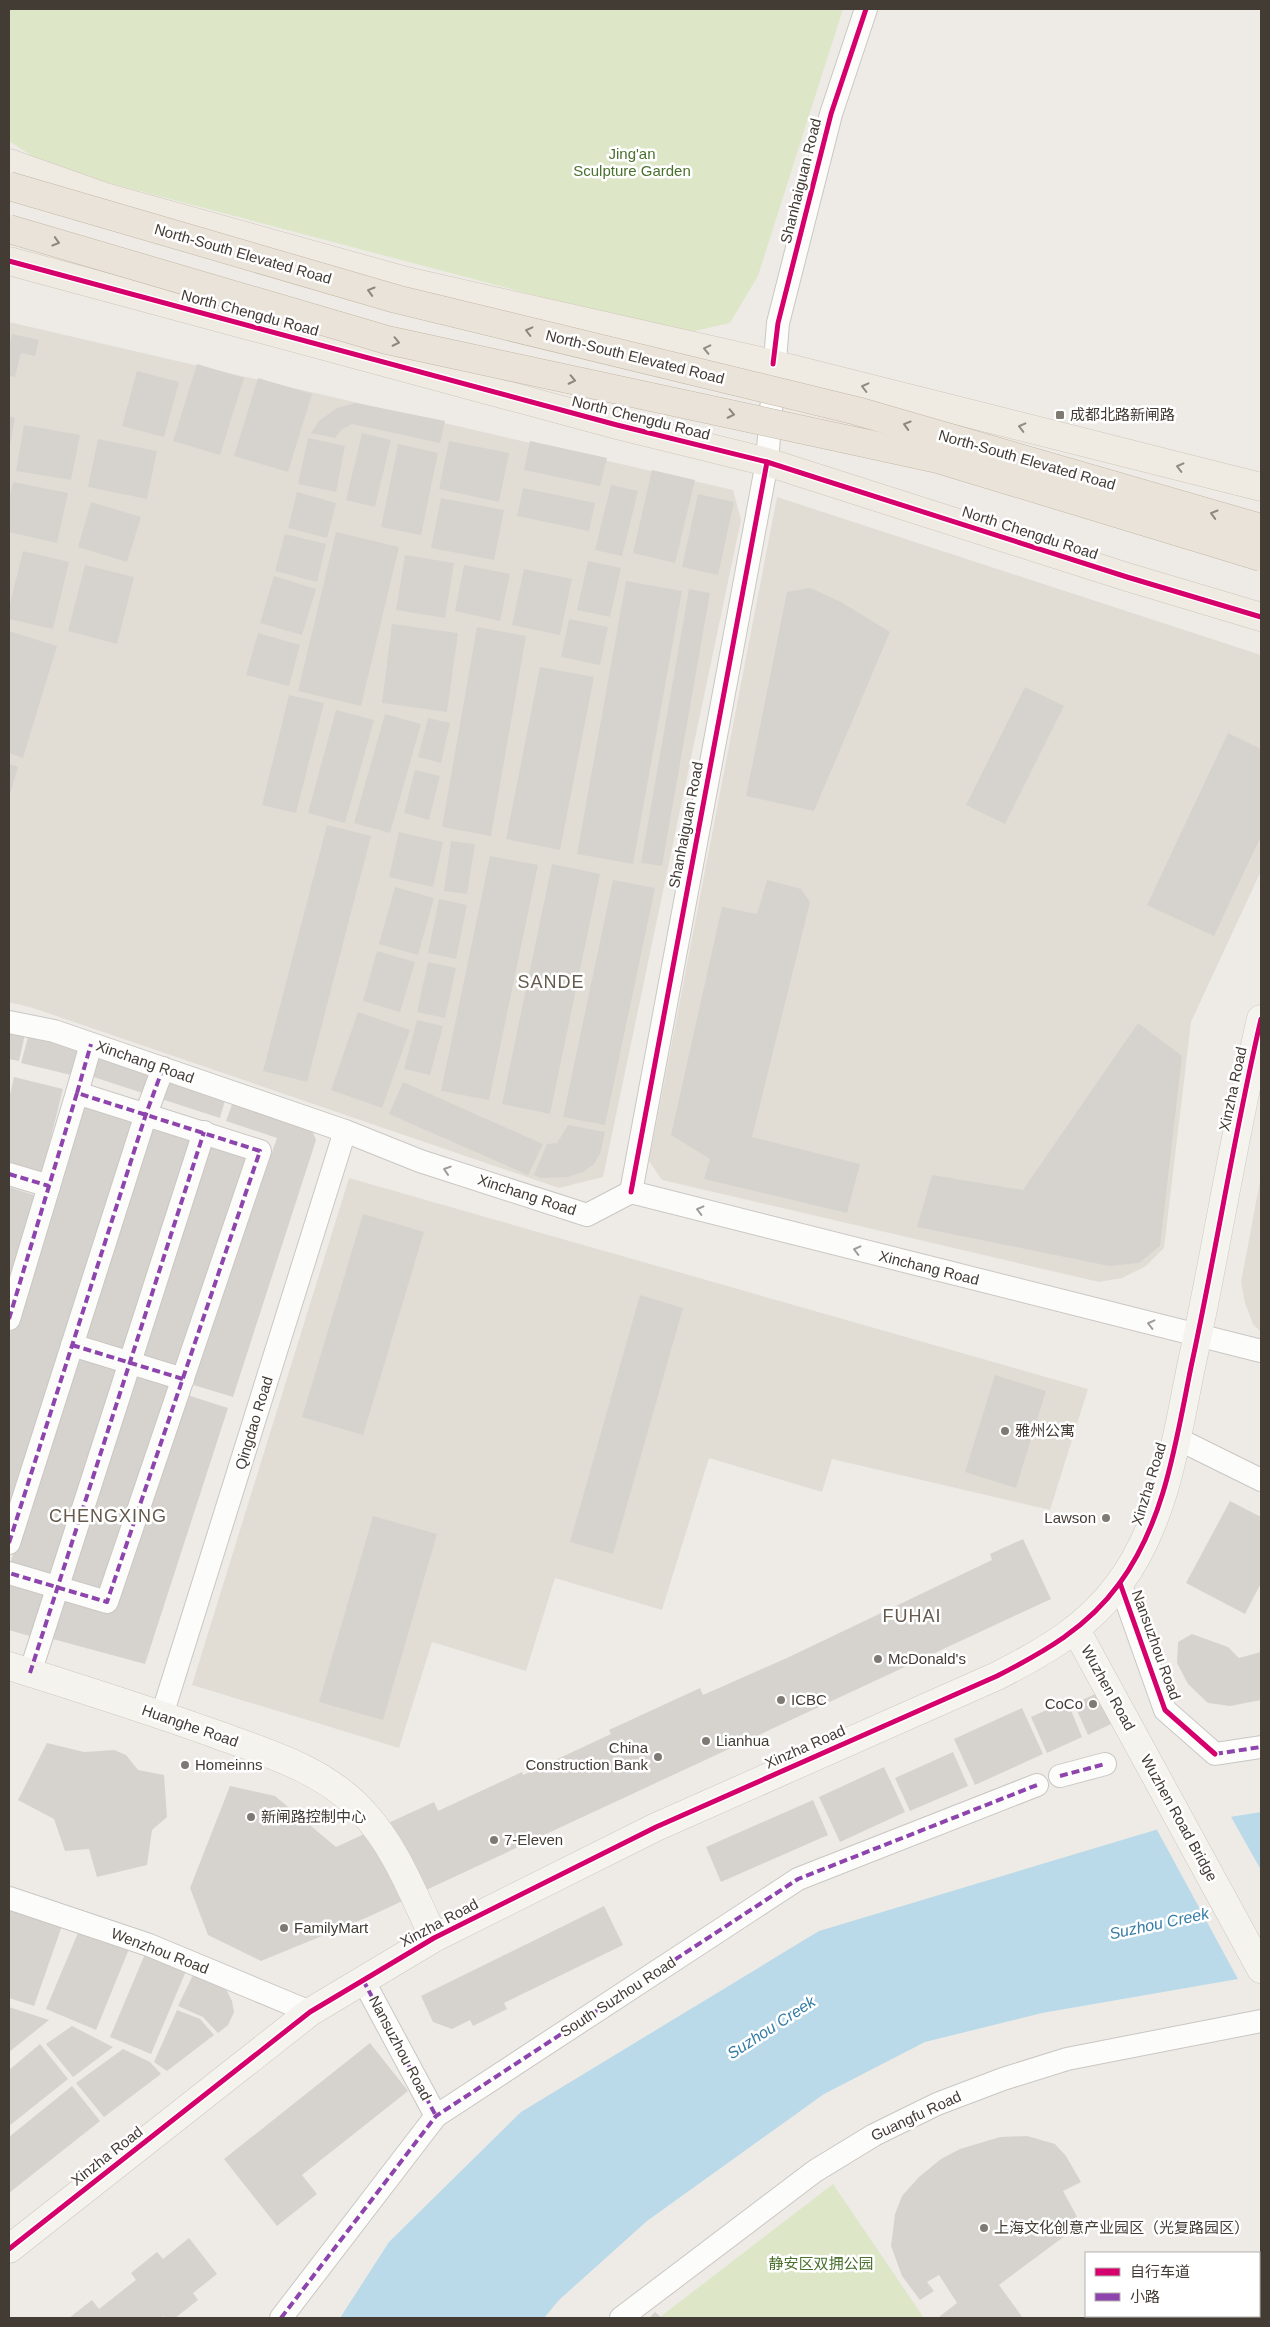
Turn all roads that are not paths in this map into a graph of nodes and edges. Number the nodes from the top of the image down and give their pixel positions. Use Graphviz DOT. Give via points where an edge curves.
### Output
graph roads {
  1 [pos="866,9"];
  2 [pos="9,163"];
  3 [pos="9,186"];
  4 [pos="9,229"];
  5 [pos="9,261"];
  6 [pos="773,364"];
  7 [pos="767,462"];
  8 [pos="1261,487"];
  9 [pos="1261,528"];
  10 [pos="1261,557"];
  11 [pos="1261,617"];
  12 [pos="1261,1019"];
  13 [pos="9,1022"];
  14 [pos="91,1044"];
  15 [pos="163,1068"];
  16 [pos="77,1093"];
  17 [pos="146,1114"];
  18 [pos="345,1131"];
  19 [pos="204,1132"];
  20 [pos="9,1174"];
  21 [pos="49,1186"];
  22 [pos="631,1192"];
  23 [pos="9,1319"];
  24 [pos="1198,1336"];
  25 [pos="72,1345"];
  26 [pos="1261,1351"];
  27 [pos="130,1363"];
  28 [pos="182,1379"];
  29 [pos="1176,1438"];
  30 [pos="1261,1480"];
  31 [pos="9,1543"];
  32 [pos="9,1573"];
  33 [pos="1120,1583"];
  34 [pos="58,1588"];
  35 [pos="1076,1630"];
  36 [pos="19,1670"];
  37 [pos="162,1715"];
  38 [pos="1140,1747"];
  39 [pos="1261,1747"];
  40 [pos="1105,1764"];
  41 [pos="1060,1776"];
  42 [pos="1038,1785"];
  43 [pos="9,1898"];
  44 [pos="434,1938"];
  45 [pos="1261,1969"];
  46 [pos="363,1980"];
  47 [pos="310,2012"];
  48 [pos="1261,2021"];
  49 [pos="436,2116"];
  50 [pos="9,2249"];
  51 [pos="281,2318"];
  52 [pos="621,2318"];
  1 -- 6 [label="street, Shanhaiguan Road" via="831,114 778,323"];
  6 -- 2 [label="main road, one-way" via="406,281 105,197"];
  9 -- 3 [label="highway, North-South Elevated Road, one-way, bridge" via="857,411 396,299"];
  4 -- 10 [label="highway, North-South Elevated Road, one-way, bridge" via="387,340 938,459"];
  5 -- 7 [label="main road, North Chengdu Road" via="608,423"];
  6 -- 7 [label="street, Shanhaiguan Road"];
  8 -- 6 [label="main road, one-way"];
  7 -- 11 [label="main road, North Chengdu Road"];
  7 -- 22 [label="street, Shanhaiguan Road"];
  12 -- 24 [label="main road, Xinzha Road" via="1241,1104"];
  13 -- 14 [label="street, Xinchang Road" via="54,1031"];
  14 -- 15 [label="street, Xinchang Road"];
  14 -- 16 [label="street"];
  15 -- 17 [label="street"];
  15 -- 18 [label="street, Xinchang Road"];
  16 -- 17 [label="street"];
  16 -- 21 [label="street"];
  17 -- 19 [label="street"];
  17 -- 25 [label="street"];
  22 -- 18 [label="street, Xinchang Road, one-way" via="587,1215 420,1161"];
  18 -- 37 [label="street, Qingdao Road"];
  19 -- 27 [label="street"];
  19 -- 28 [label="street" via="260,1151"];
  20 -- 21 [label="street"];
  21 -- 23 [label="street"];
  24 -- 22 [label="street, Xinchang Road, one-way"];
  24 -- 26 [label="street, Xinchang Road"];
  24 -- 29 [label="main road, Xinzha Road"];
  25 -- 27 [label="street"];
  25 -- 31 [label="street"];
  27 -- 28 [label="street"];
  27 -- 34 [label="street"];
  28 -- 34 [label="street" via="107,1602"];
  29 -- 30 [label="street"];
  29 -- 33 [label="main road, Xinzha Road" via="1158,1508 1145,1540"];
  32 -- 34 [label="street"];
  33 -- 35 [label="main road, Xinzha Road"];
  33 -- 39 [label="street, Nansuzhou Road" via="1165,1710 1215,1754"];
  34 -- 36 [label="street"];
  35 -- 38 [label="main road, Wuzhen Road"];
  35 -- 44 [label="main road, Xinzha Road" via="1037,1656 997,1676 656,1827"];
  36 -- 37 [label="main road, Huanghe Road"];
  37 -- 44 [label="main road, Huanghe Road" via="273,1755 328,1781 361,1809 382,1836 399,1863"];
  38 -- 45 [label="main road, Wuzhen Road Bridge"];
  40 -- 41 [label="street"];
  42 -- 49 [label="street, South Suzhou Road" via="798,1879"];
  43 -- 47 [label="street, Wenzhou Road" via="149,1945"];
  44 -- 46 [label="main road, Xinzha Road"];
  46 -- 47 [label="main road, Xinzha Road"];
  46 -- 49 [label="street, Nansuzhou Road"];
  47 -- 50 [label="main road, Xinzha Road"];
  48 -- 52 [label="street, Guangfu Road" via="1067,2059 937,2104 874,2135 815,2171"];
  49 -- 51 [label="street, South Suzhou Road"];
}
